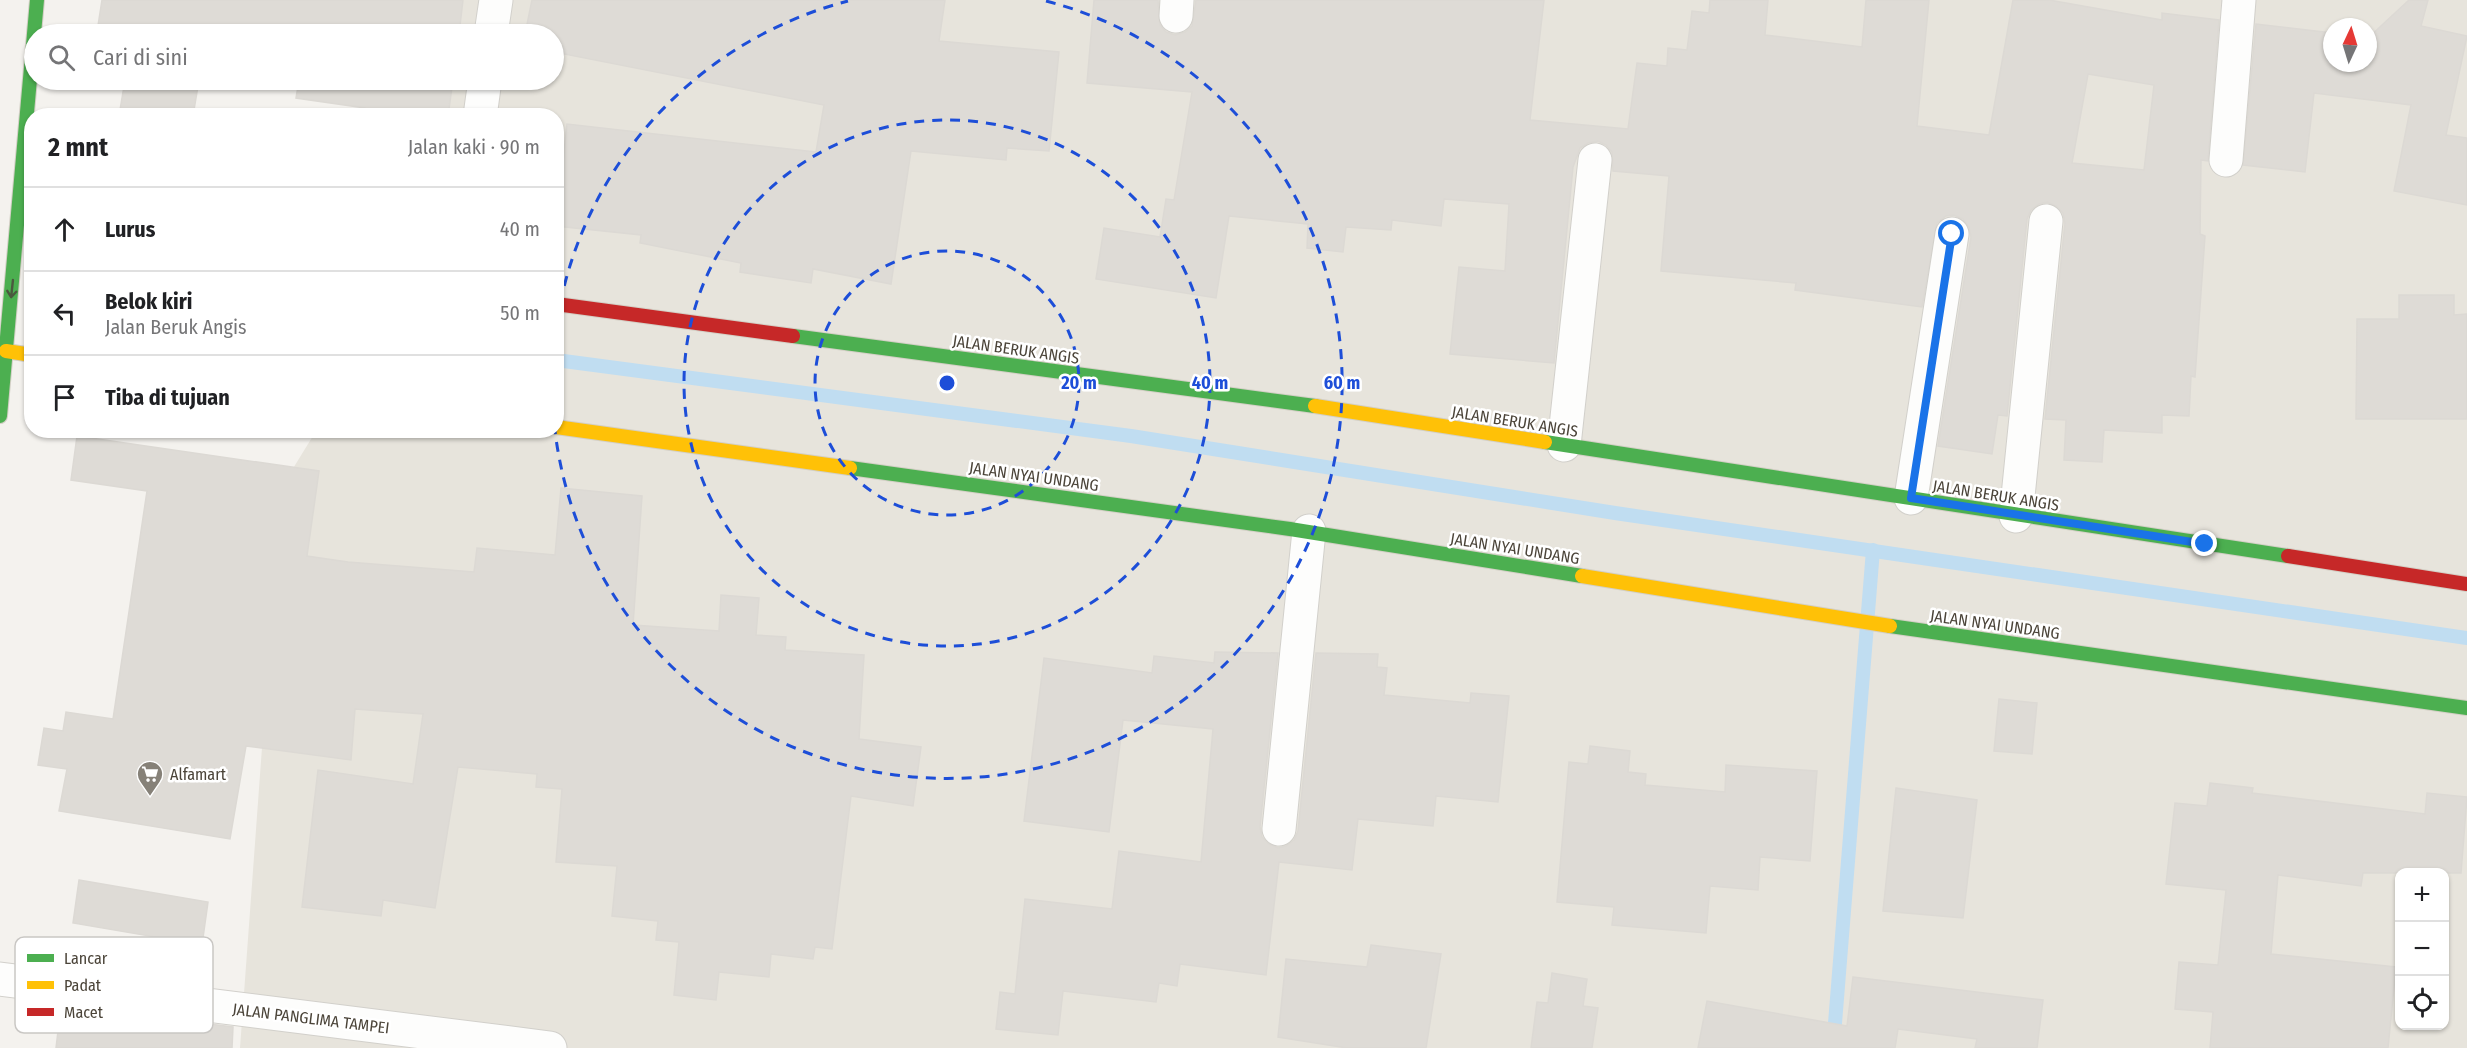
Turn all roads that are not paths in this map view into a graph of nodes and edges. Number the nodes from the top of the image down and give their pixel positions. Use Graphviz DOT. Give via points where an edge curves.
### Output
graph roads {
  1 [pos="37,0"];
  2 [pos="496,0"];
  3 [pos="2239,0"];
  4 [pos="35,24"];
  5 [pos="492,24"];
  6 [pos="28,90"];
  7 [pos="484,90"];
  8 [pos="27,108"];
  9 [pos="481,108"];
  10 [pos="24,136"];
  11 [pos="1595,160"];
  12 [pos="2226,160"];
  13 [pos="2046,221"];
  14 [pos="15,231"];
  15 [pos="24,232"];
  16 [pos="1952,234"];
  17 [pos="564,305"];
  18 [pos="6,351"];
  19 [pos="24,354"];
  20 [pos="0,416"];
  21 [pos="564,428"];
  22 [pos="1564,445"];
  23 [pos="1911,498"];
  24 [pos="2016,516"];
  25 [pos="1309,531"];
  26 [pos="2467,584"];
  27 [pos="2467,708"];
  28 [pos="1279,829"];
  29 [pos="0,979"];
  30 [pos="15,981"];
  31 [pos="213,1006"];
  32 [pos="550,1048"];
  1 -- 4 [label="main road"];
  2 -- 5 [label="street"];
  3 -- 12 [label="street"];
  6 -- 8 [label="main road"];
  7 -- 9 [label="street"];
  10 -- 14 [label="main road"];
  11 -- 22 [label="street"];
  13 -- 24 [label="street"];
  14 -- 15 [label="main road"];
  14 -- 18 [label="main road, one-way"];
  16 -- 23 [label="street"];
  17 -- 22 [label="main road, JALAN BERUK ANGIS" via="1241,395"];
  18 -- 19 [label="main road"];
  18 -- 20 [label="main road"];
  21 -- 25 [label="main road, JALAN NYAI UNDANG"];
  22 -- 23 [label="main road, JALAN BERUK ANGIS"];
  23 -- 24 [label="main road, JALAN BERUK ANGIS"];
  24 -- 26 [label="main road, JALAN BERUK ANGIS"];
  25 -- 27 [label="main road, JALAN NYAI UNDANG" via="1882,625"];
  25 -- 28 [label="street"];
  29 -- 30 [label="street, JALAN PANGLIMA TAMPEI"];
  31 -- 32 [label="street, JALAN PANGLIMA TAMPEI"];
}
